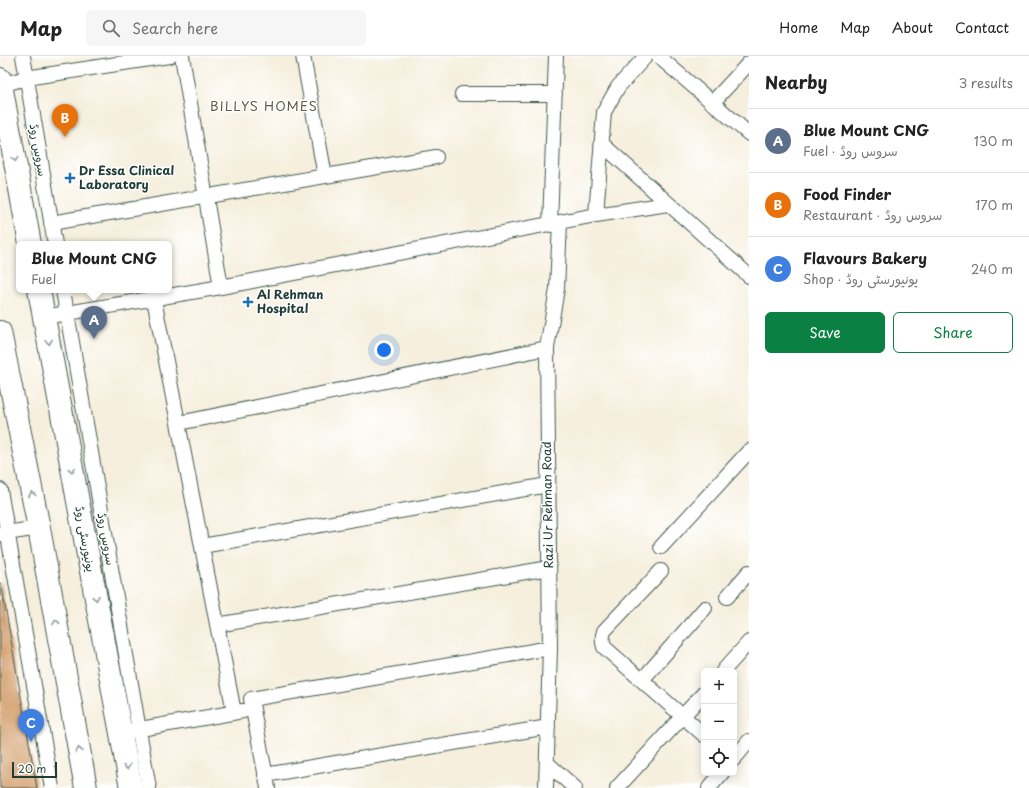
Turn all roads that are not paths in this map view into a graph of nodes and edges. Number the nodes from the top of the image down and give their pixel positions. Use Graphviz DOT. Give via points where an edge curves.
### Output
graph roads {
  1 [pos="23,56"];
  2 [pos="169,56"];
  3 [pos="182,56"];
  4 [pos="303,56"];
  5 [pos="556,56"];
  6 [pos="646,56"];
  7 [pos="658,56"];
  8 [pos="749,63"];
  9 [pos="26,78"];
  10 [pos="1,82"];
  11 [pos="462,94"];
  12 [pos="554,94"];
  13 [pos="712,104"];
  14 [pos="749,134"];
  15 [pos="601,143"];
  16 [pos="436,157"];
  17 [pos="325,176"];
  18 [pos="206,197"];
  19 [pos="668,204"];
  20 [pos="596,215"];
  21 [pos="51,223"];
  22 [pos="555,224"];
  23 [pos="29,241"];
  24 [pos="54,241"];
  25 [pos="749,276"];
  26 [pos="221,287"];
  27 [pos="40,293"];
  28 [pos="64,293"];
  29 [pos="154,299"];
  30 [pos="68,313"];
  31 [pos="44,316"];
  32 [pos="0,332"];
  33 [pos="547,348"];
  34 [pos="179,423"];
  35 [pos="749,451"];
  36 [pos="548,485"];
  37 [pos="0,490"];
  38 [pos="39,528"];
  39 [pos="4,533"];
  40 [pos="202,546"];
  41 [pos="660,547"];
  42 [pos="549,568"];
  43 [pos="661,571"];
  44 [pos="749,572"];
  45 [pos="727,597"];
  46 [pos="705,608"];
  47 [pos="217,625"];
  48 [pos="749,642"];
  49 [pos="550,648"];
  50 [pos="726,668"];
  51 [pos="642,680"];
  52 [pos="701,696"];
  53 [pos="253,709"];
  54 [pos="234,712"];
  55 [pos="683,716"];
  56 [pos="548,727"];
  57 [pos="130,731"];
  58 [pos="701,732"];
  59 [pos="749,741"];
  60 [pos="737,755"];
  61 [pos="546,762"];
  62 [pos="719,776"];
  63 [pos="266,782"];
  64 [pos="52,788"];
  65 [pos="86,788"];
  66 [pos="131,788"];
  67 [pos="149,788"];
  68 [pos="546,788"];
  69 [pos="575,788"];
  70 [pos="617,788"];
  71 [pos="709,788"];
  1 -- 9 [label="street, سروس روڈ"];
  2 -- 9 [label="street"];
  3 -- 18 [label="street"];
  4 -- 17 [label="street"];
  5 -- 12 [label="street, Razi Ur Rehman Road"];
  6 -- 15 [label="street" via="618,87 609,102 604,112"];
  7 -- 13 [label="street"];
  8 -- 13 [label="street"];
  9 -- 10 [label="street"];
  9 -- 21 [label="street, سروس روڈ"];
  10 -- 23 [label="main road, one-way"];
  11 -- 12 [label="street"];
  12 -- 22 [label="street, Razi Ur Rehman Road"];
  13 -- 14 [label="street"];
  15 -- 19 [label="street"];
  15 -- 20 [label="street"];
  16 -- 17 [label="street"];
  17 -- 18 [label="street"];
  18 -- 21 [label="street"];
  18 -- 26 [label="street"];
  19 -- 20 [label="street"];
  19 -- 25 [label="street"];
  20 -- 22 [label="street"];
  21 -- 24 [label="street, سروس روڈ"];
  22 -- 26 [label="street"];
  22 -- 33 [label="street, Razi Ur Rehman Road" via="557,289"];
  26 -- 29 [label="street"];
  27 -- 31 [label="main road, یونیورسٹی روڈ"];
  28 -- 30 [label="street, سروس روڈ"];
  29 -- 30 [label="street"];
  29 -- 34 [label="street"];
  30 -- 31 [label="street"];
  30 -- 57 [label="street, سروس روڈ"];
  31 -- 57 [label="main road, یونیورسٹی روڈ, one-way"];
  38 -- 32 [label="main road, one-way"];
  33 -- 34 [label="street"];
  33 -- 36 [label="street, Razi Ur Rehman Road"];
  34 -- 40 [label="street"];
  35 -- 41 [label="street"];
  36 -- 40 [label="street"];
  36 -- 42 [label="street, Razi Ur Rehman Road"];
  37 -- 39 [label="street"];
  38 -- 39 [label="street"];
  65 -- 38 [label="main road, one-way"];
  39 -- 64 [label="street"];
  40 -- 47 [label="street"];
  42 -- 47 [label="street"];
  42 -- 49 [label="street, Razi Ur Rehman Road"];
  43 -- 51 [label="street" via="604,631 603,636 604,647"];
  44 -- 45 [label="street"];
  46 -- 51 [label="street"];
  47 -- 54 [label="street"];
  48 -- 50 [label="street"];
  49 -- 53 [label="street" via="251,699"];
  49 -- 56 [label="street, Razi Ur Rehman Road"];
  51 -- 55 [label="street"];
  52 -- 55 [label="street"];
  53 -- 54 [label="street"];
  53 -- 63 [label="street"];
  54 -- 57 [label="street"];
  55 -- 58 [label="street"];
  55 -- 70 [label="street"];
  56 -- 61 [label="street, Razi Ur Rehman Road"];
  56 -- 63 [label="street"];
  57 -- 66 [label="main road, یونیورسٹی روڈ, one-way"];
  57 -- 67 [label="street, سروس روڈ"];
  59 -- 60 [label="street"];
  61 -- 68 [label="street, Razi Ur Rehman Road"];
  61 -- 69 [label="street"];
  62 -- 71 [label="street"];
}
